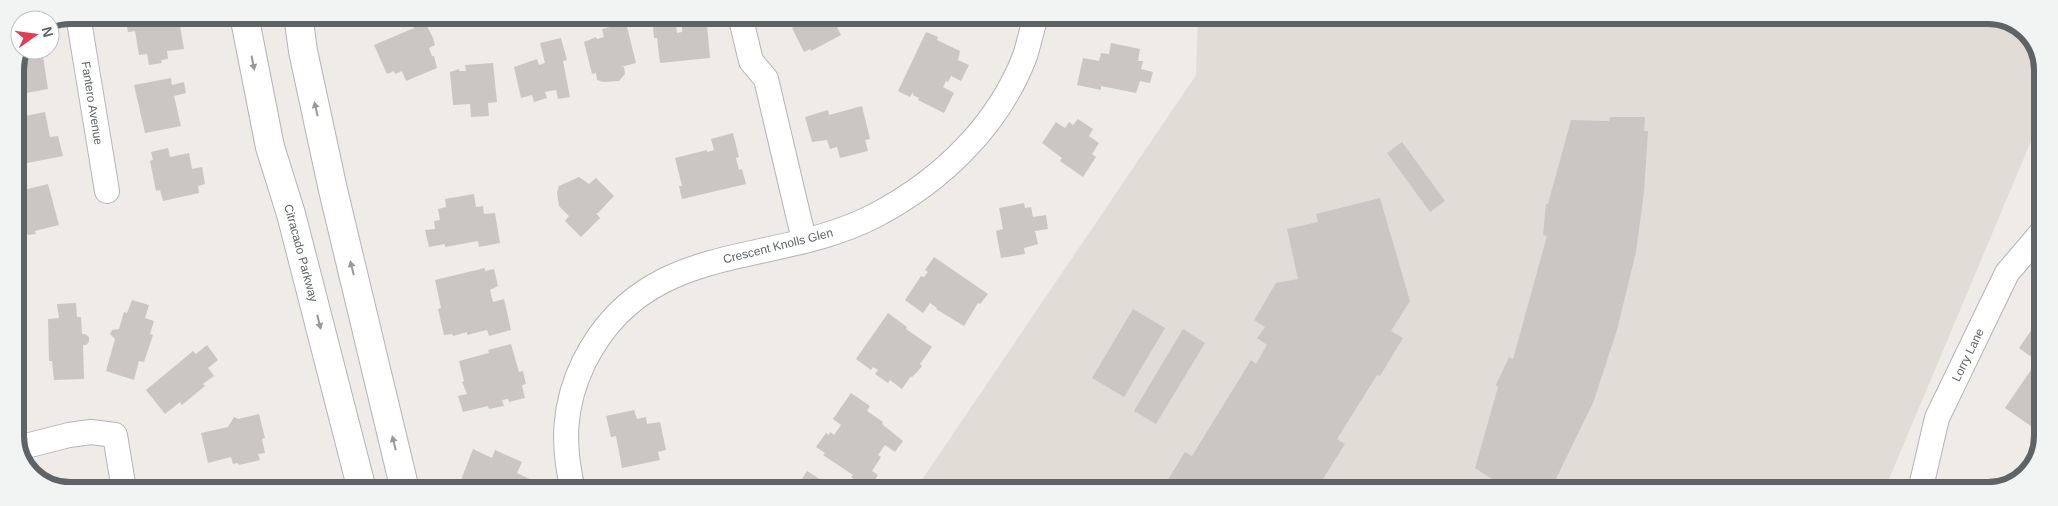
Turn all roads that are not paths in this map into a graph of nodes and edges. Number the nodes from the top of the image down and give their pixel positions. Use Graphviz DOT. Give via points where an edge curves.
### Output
graph roads {
  1 [pos="79,24"];
  2 [pos="246,24"];
  3 [pos="299,24"];
  4 [pos="742,24"];
  5 [pos="1034,24"];
  6 [pos="107,191"];
  7 [pos="804,240"];
  8 [pos="2034,241"];
  9 [pos="25,446"];
  10 [pos="123,482"];
  11 [pos="360,482"];
  12 [pos="404,482"];
  13 [pos="571,482"];
  14 [pos="1922,482"];
  1 -- 6 [label="street, Fantero Avenue"];
  2 -- 11 [label="street, Citracado Parkway, one-way" via="270,147 291,214"];
  12 -- 3 [label="street, one-way" via="333,190"];
  4 -- 7 [label="street" via="751,61 766,79"];
  5 -- 7 [label="street, Crescent Knolls Glen" via="1025,55 1009,89 991,119 965,151 932,179 876,215 847,228"];
  7 -- 13 [label="street, Crescent Knolls Glen" via="682,271 635,299 606,328 578,375 569,404 565,440"];
  8 -- 14 [label="street, Lorry Lane" via="2007,272 1937,418"];
  9 -- 10 [label="street" via="91,432 115,435"];
}
